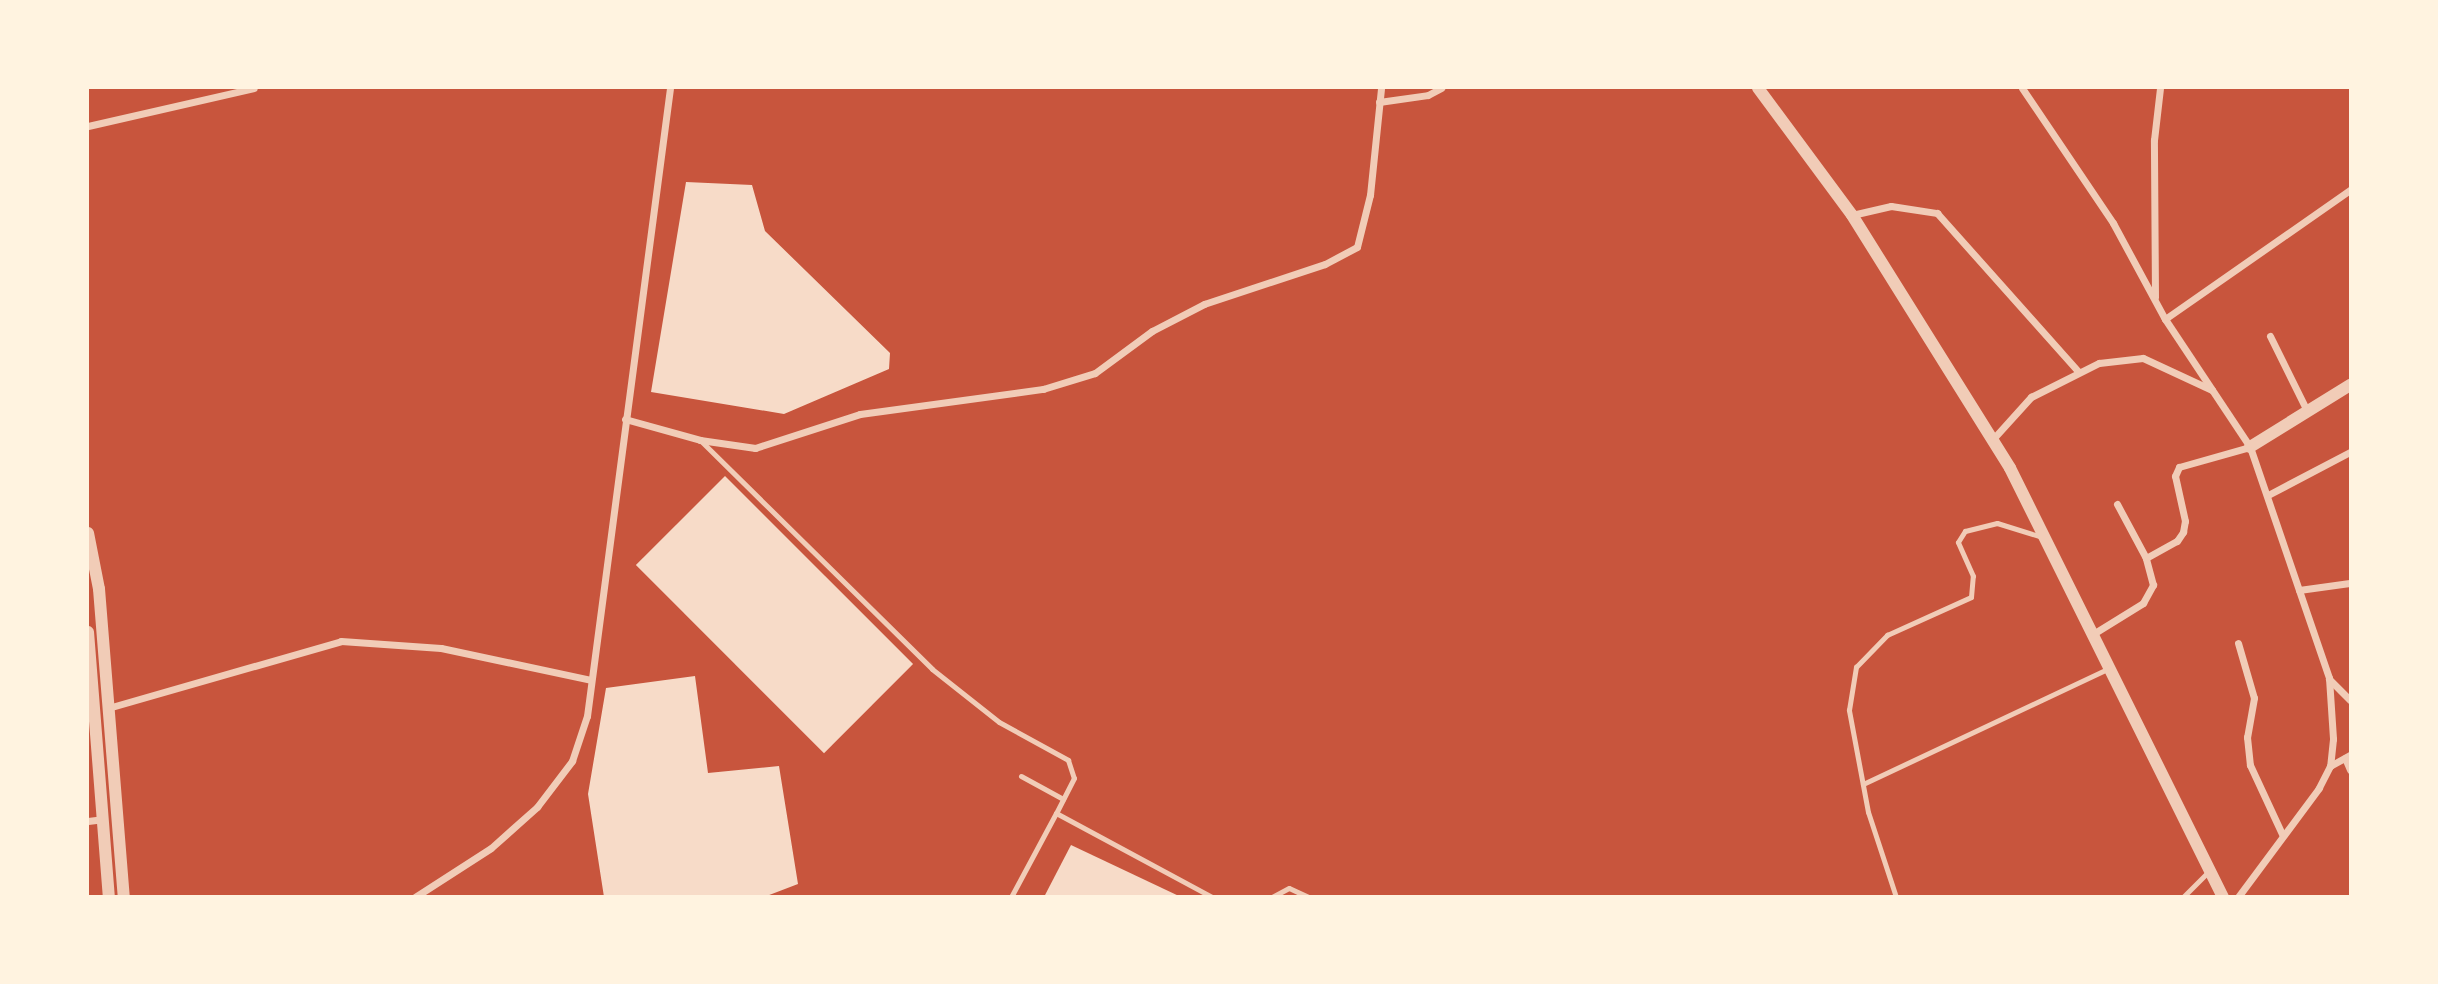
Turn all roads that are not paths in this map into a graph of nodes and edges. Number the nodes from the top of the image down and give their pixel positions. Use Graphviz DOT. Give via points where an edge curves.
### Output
graph roads {
  1 [pos="254,88"];
  2 [pos="670,88"];
  3 [pos="1381,88"];
  4 [pos="1441,88"];
  5 [pos="1758,88"];
  6 [pos="2022,88"];
  7 [pos="2160,88"];
  8 [pos="1379,102"];
  9 [pos="88,127"];
  10 [pos="2350,190"];
  11 [pos="1852,215"];
  12 [pos="2155,297"];
  13 [pos="2165,319"];
  14 [pos="2270,336"];
  15 [pos="2078,371"];
  16 [pos="2350,385"];
  17 [pos="2212,390"];
  18 [pos="2308,411"];
  19 [pos="625,419"];
  20 [pos="1993,439"];
  21 [pos="699,440"];
  22 [pos="2250,447"];
  23 [pos="2350,452"];
  24 [pos="2268,495"];
  25 [pos="2117,504"];
  26 [pos="88,533"];
  27 [pos="2045,538"];
  28 [pos="2146,558"];
  29 [pos="2350,583"];
  30 [pos="2300,590"];
  31 [pos="88,632"];
  32 [pos="2093,634"];
  33 [pos="2238,643"];
  34 [pos="105,668"];
  35 [pos="2109,668"];
  36 [pos="89,670"];
  37 [pos="2329,678"];
  38 [pos="592,680"];
  39 [pos="2350,700"];
  40 [pos="108,708"];
  41 [pos="2348,756"];
  42 [pos="2330,766"];
  43 [pos="2350,770"];
  44 [pos="1021,776"];
  45 [pos="1863,784"];
  46 [pos="1063,799"];
  47 [pos="1056,813"];
  48 [pos="104,819"];
  49 [pos="88,821"];
  50 [pos="2283,836"];
  51 [pos="2210,870"];
  52 [pos="109,897"];
  53 [pos="124,897"];
  54 [pos="415,897"];
  55 [pos="1011,897"];
  56 [pos="1212,897"];
  57 [pos="1272,897"];
  58 [pos="1308,897"];
  59 [pos="1896,897"];
  60 [pos="2183,897"];
  61 [pos="2223,897"];
  62 [pos="2238,897"];
  1 -- 9 [label="street"];
  2 -- 19 [label="street"];
  3 -- 8 [label="street"];
  4 -- 8 [label="street" via="1428,95"];
  5 -- 11 [label="street"];
  6 -- 12 [label="street" via="2113,223"];
  7 -- 12 [label="street" via="2154,140"];
  8 -- 21 [label="street" via="1363,234 1346,256 1204,304 1152,331 1095,373 1072,383 860,414 755,448"];
  10 -- 13 [label="street"];
  11 -- 15 [label="street" via="1891,206 1937,213"];
  11 -- 20 [label="street"];
  12 -- 13 [label="street"];
  13 -- 17 [label="street"];
  14 -- 18 [label="street"];
  15 -- 17 [label="street" via="2122,358 2143,358"];
  15 -- 20 [label="street" via="2031,397"];
  16 -- 18 [label="street"];
  17 -- 22 [label="street"];
  18 -- 22 [label="street"];
  19 -- 21 [label="street"];
  19 -- 38 [label="street"];
  20 -- 27 [label="street"];
  21 -- 46 [label="lane" via="932,669 999,722 1068,760 1074,778"];
  22 -- 24 [label="street"];
  22 -- 28 [label="street" via="2179,467 2175,476 2185,521 2183,532 2177,541"];
  23 -- 24 [label="street"];
  24 -- 30 [label="street"];
  25 -- 28 [label="street"];
  26 -- 34 [label="street" via="99,589"];
  27 -- 32 [label="street"];
  27 -- 45 [label="lane" via="1997,523 1965,531 1958,542 1973,576 1971,597 1887,635 1868,650 1856,667 1849,690"];
  28 -- 32 [label="street" via="2153,574 2150,594"];
  29 -- 30 [label="street"];
  30 -- 37 [label="street"];
  31 -- 36 [label="street"];
  32 -- 35 [label="street"];
  33 -- 50 [label="street" via="2254,698 2246,737 2250,765"];
  34 -- 36 [label="street"];
  34 -- 40 [label="street"];
  35 -- 45 [label="lane"];
  35 -- 51 [label="street"];
  36 -- 48 [label="street"];
  37 -- 39 [label="street"];
  37 -- 42 [label="street"];
  38 -- 40 [label="street" via="441,648 341,641"];
  38 -- 54 [label="street" via="587,716 572,761 537,807 491,848"];
  40 -- 53 [label="street"];
  41 -- 42 [label="street"];
  41 -- 43 [label="street"];
  42 -- 50 [label="street"];
  44 -- 46 [label="lane"];
  45 -- 59 [label="lane" via="1876,845"];
  46 -- 47 [label="lane"];
  47 -- 55 [label="lane"];
  47 -- 56 [label="lane"];
  48 -- 49 [label="street"];
  48 -- 52 [label="street"];
  50 -- 62 [label="street"];
  51 -- 60 [label="lane"];
  51 -- 61 [label="street"];
  57 -- 58 [label="lane" via="1289,888"];
}
